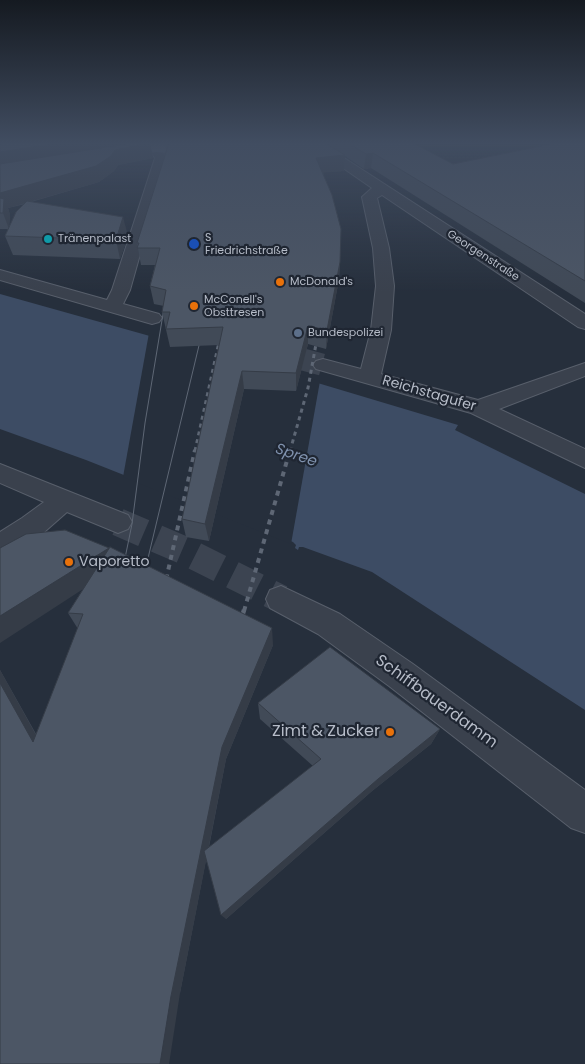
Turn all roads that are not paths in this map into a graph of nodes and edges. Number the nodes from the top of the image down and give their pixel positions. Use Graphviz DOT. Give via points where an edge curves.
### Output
graph roads {
  1 [pos="150,193"];
  2 [pos="377,193"];
  3 [pos="387,193"];
  4 [pos="0,275"];
  5 [pos="113,306"];
  6 [pos="152,318"];
  7 [pos="585,324"];
  8 [pos="323,365"];
  9 [pos="585,369"];
  10 [pos="370,377"];
  11 [pos="479,408"];
  12 [pos="585,459"];
  13 [pos="0,473"];
  14 [pos="63,501"];
  15 [pos="118,522"];
  16 [pos="0,546"];
  17 [pos="281,599"];
  18 [pos="585,814"];
  1 -- 5 [label="street" via="121,290"];
  2 -- 10 [label="street" via="369,198 381,248 384,286 381,330"];
  3 -- 7 [label="street, Georgenstraße"];
  4 -- 5 [label="street"];
  5 -- 6 [label="street"];
  8 -- 10 [label="street, Reichstagufer"];
  9 -- 11 [label="street"];
  10 -- 11 [label="street, Reichstagufer"];
  11 -- 12 [label="street, Reichstagufer"];
  13 -- 14 [label="street"];
  14 -- 15 [label="street"];
  14 -- 16 [label="street"];
  17 -- 18 [label="street, Schiffbauerdamm" via="329,624"];
}
